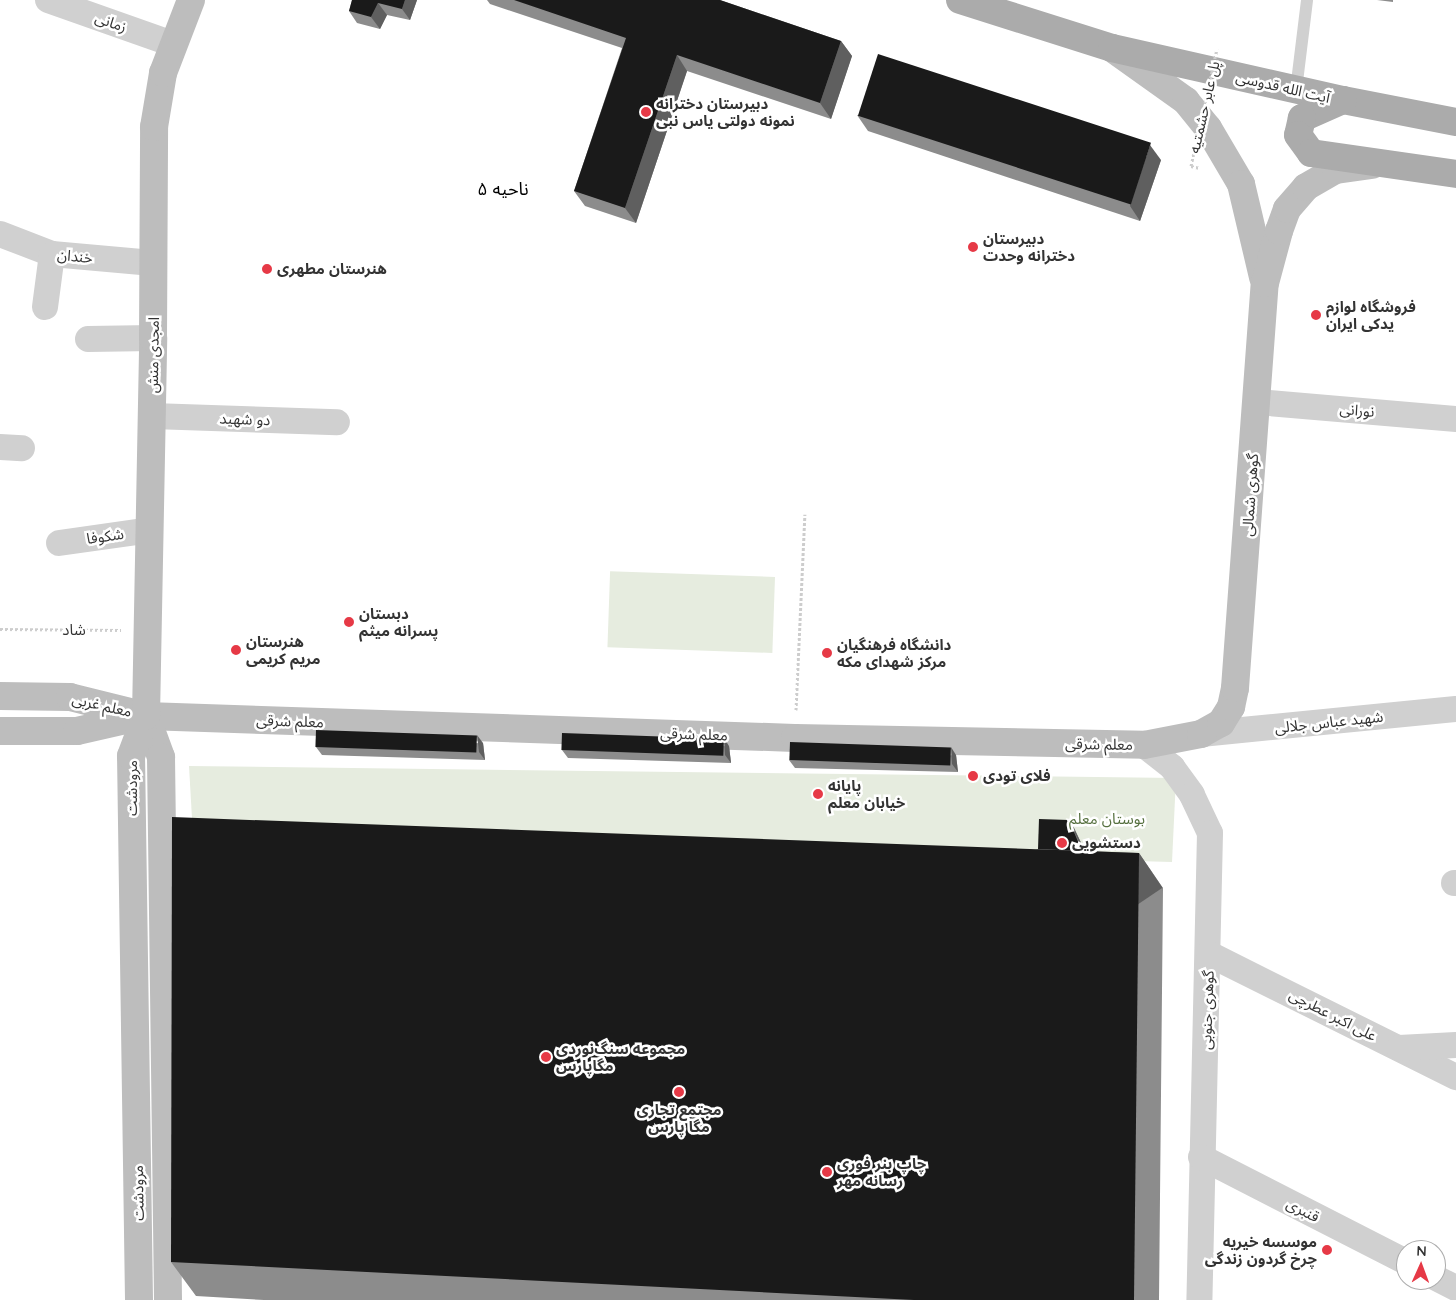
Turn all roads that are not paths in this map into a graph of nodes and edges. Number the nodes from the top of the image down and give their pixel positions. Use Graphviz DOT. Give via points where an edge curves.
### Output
graph roads {
  1 [pos="48,0"];
  2 [pos="191,0"];
  3 [pos="960,0"];
  4 [pos="1307,0"];
  5 [pos="173,44"];
  6 [pos="1112,48"];
  7 [pos="1296,90"];
  8 [pos="1343,100"];
  9 [pos="1456,122"];
  10 [pos="1384,164"];
  11 [pos="1456,174"];
  12 [pos="0,234"];
  13 [pos="52,254"];
  14 [pos="153,262"];
  15 [pos="1264,283"];
  16 [pos="45,307"];
  17 [pos="153,338"];
  18 [pos="88,339"];
  19 [pos="1257,402"];
  20 [pos="152,416"];
  21 [pos="1456,419"];
  22 [pos="338,422"];
  23 [pos="150,530"];
  24 [pos="59,543"];
  25 [pos="0,696"];
  26 [pos="1231,707"];
  27 [pos="1456,710"];
  28 [pos="146,716"];
  29 [pos="0,731"];
  30 [pos="1201,734"];
  31 [pos="1144,745"];
  32 [pos="1209,954"];
  33 [pos="1456,1045"];
  34 [pos="1397,1048"];
  35 [pos="136,1054"];
  36 [pos="165,1055"];
  37 [pos="1456,1077"];
  38 [pos="1201,1157"];
  39 [pos="1396,1257"];
  40 [pos="139,1300"];
  41 [pos="168,1300"];
  42 [pos="1200,1300"];
  1 -- 5 [label="street, زمانی"];
  2 -- 5 [label="main road, امجدی منش"];
  3 -- 6 [label="main road, آیت الله قدوسی"];
  4 -- 7 [label="lane"];
  5 -- 14 [label="main road, امجدی منش" via="163,73 154,127"];
  6 -- 7 [label="main road, آیت الله قدوسی"];
  6 -- 15 [label="main road, آیت الله قدوسی" via="1186,101 1227,156 1248,207"];
  7 -- 8 [label="main road, آیت الله قدوسی"];
  8 -- 9 [label="main road, آیت الله قدوسی"];
  8 -- 10 [label="main road" via="1302,118 1298,135 1302,145 1311,153"];
  10 -- 11 [label="main road"];
  10 -- 15 [label="main road" via="1336,170 1319,178 1295,197 1279,231"];
  12 -- 13 [label="street, خندان"];
  13 -- 14 [label="street, خندان"];
  13 -- 16 [label="street"];
  14 -- 17 [label="main road, امجدی منش"];
  15 -- 19 [label="main road, گوهری شمالی"];
  17 -- 18 [label="street"];
  17 -- 20 [label="main road, امجدی منش"];
  19 -- 21 [label="street, نورانی"];
  19 -- 26 [label="main road, گوهری شمالی"];
  20 -- 22 [label="street, دو شهید"];
  20 -- 23 [label="main road, امجدی منش"];
  23 -- 24 [label="street, شکوفا"];
  23 -- 28 [label="main road, امجدی منش"];
  25 -- 28 [label="main road, معلم غربی" via="70,697"];
  26 -- 30 [label="main road, معلم شرقی" via="1221,723"];
  27 -- 30 [label="street, شهید عباس جلالی"];
  28 -- 29 [label="main road, معلم غربی" via="77,731"];
  28 -- 31 [label="main road, معلم شرقی" via="794,738"];
  28 -- 35 [label="main road, مرودشت" via="131,756"];
  28 -- 36 [label="main road, مرودشت" via="161,757"];
  30 -- 31 [label="main road, معلم شرقی"];
  31 -- 32 [label="street, گوهری جنوبی" via="1172,767 1192,796 1210,833"];
  32 -- 34 [label="street, علی اکبر عطرچی"];
  32 -- 38 [label="street, گوهری جنوبی"];
  33 -- 34 [label="street"];
  34 -- 37 [label="street, علی اکبر عطرچی"];
  35 -- 36 [label="main road"];
  35 -- 40 [label="main road, مرودشت"];
  36 -- 41 [label="main road, مرودشت"];
  38 -- 39 [label="street, قنبری"];
  38 -- 42 [label="street, گوهری جنوبی"];
}
